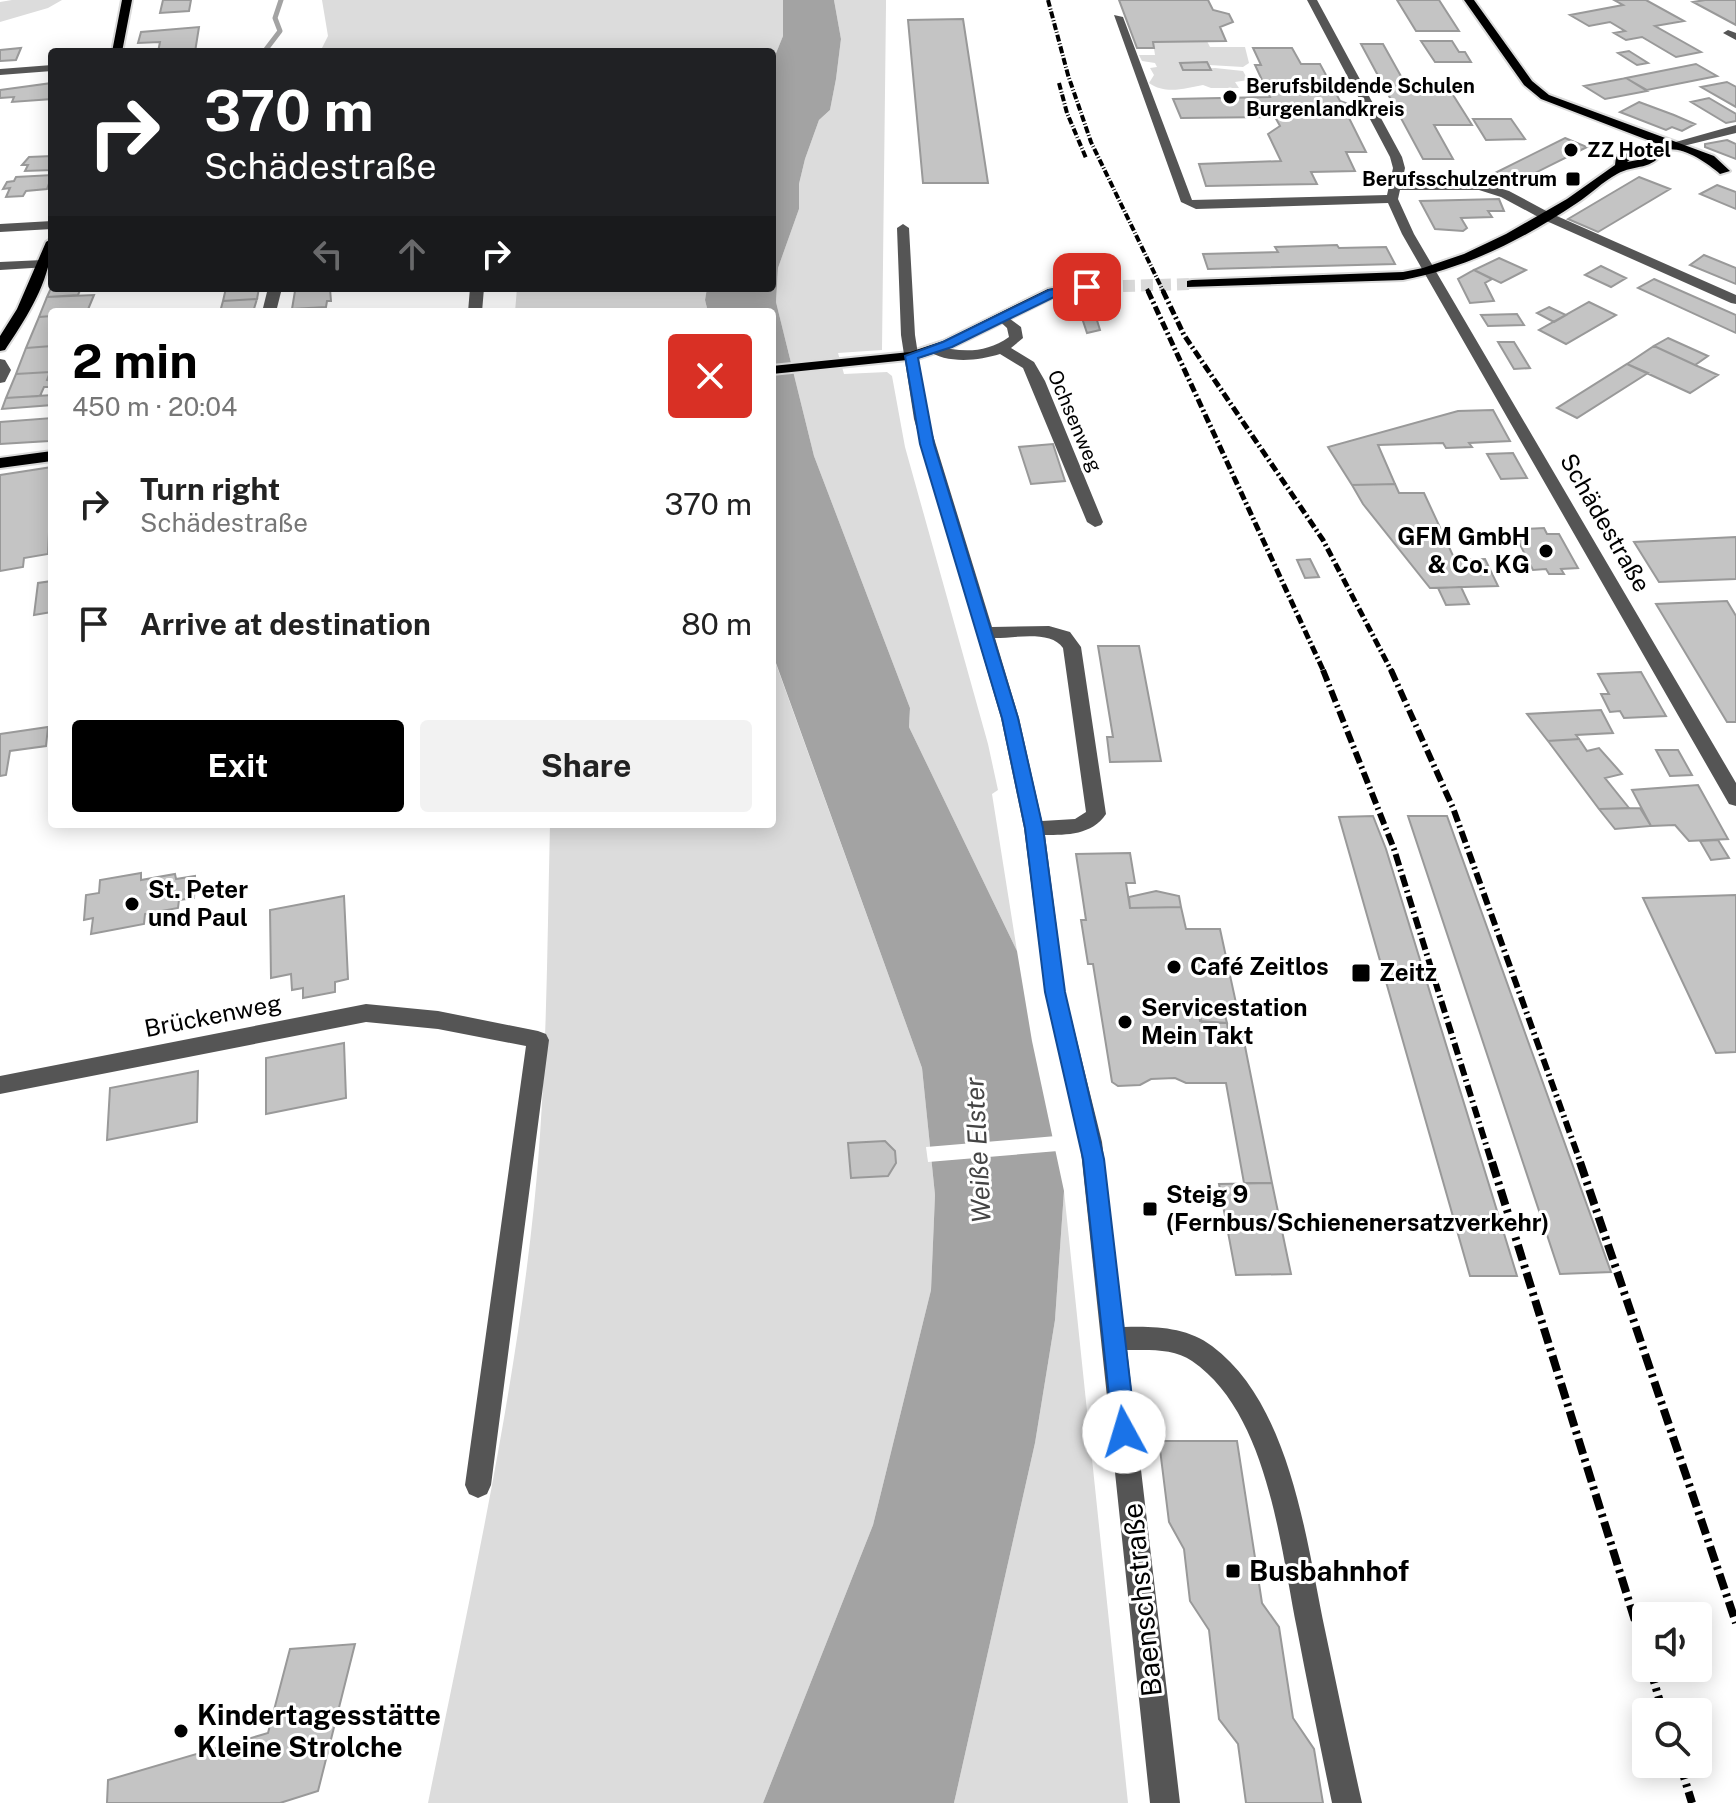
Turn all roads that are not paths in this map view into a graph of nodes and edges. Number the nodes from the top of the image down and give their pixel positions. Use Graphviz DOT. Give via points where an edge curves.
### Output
graph roads {
  1 [pos="127,0"];
  2 [pos="1312,0"];
  3 [pos="1469,0"];
  4 [pos="1118,17"];
  5 [pos="118,48"];
  6 [pos="48,68"];
  7 [pos="0,72"];
  8 [pos="1605,122"];
  9 [pos="1736,129"];
  10 [pos="1671,145"];
  11 [pos="1658,150"];
  12 [pos="1730,173"];
  13 [pos="1393,192"];
  14 [pos="1546,216"];
  15 [pos="48,225"];
  16 [pos="0,228"];
  17 [pos="903,228"];
  18 [pos="47,261"];
  19 [pos="0,266"];
  20 [pos="1432,272"];
  21 [pos="1192,284"];
  22 [pos="1087,287"];
  23 [pos="1736,300"];
  24 [pos="1002,317"];
  25 [pos="0,347"];
  26 [pos="1002,349"];
  27 [pos="934,350"];
  28 [pos="912,356"];
  29 [pos="0,363"];
  30 [pos="776,370"];
  31 [pos="0,379"];
  32 [pos="48,457"];
  33 [pos="0,463"];
  34 [pos="1095,522"];
  35 [pos="985,633"];
  36 [pos="1736,799"];
  37 [pos="1034,828"];
  38 [pos="0,1085"];
  39 [pos="1114,1339"];
  40 [pos="478,1485"];
  41 [pos="1165,1803"];
  42 [pos="1347,1803"];
  1 -- 5 [label="main road"];
  2 -- 13 [label="street" via="1396,157"];
  3 -- 8 [label="main road" via="1534,89"];
  4 -- 13 [label="street" via="1187,202"];
  6 -- 7 [label="street"];
  8 -- 10 [label="main road"];
  8 -- 11 [label="main road" via="1618,134"];
  9 -- 10 [label="street"];
  10 -- 11 [label="main road"];
  10 -- 12 [label="main road" via="1710,159"];
  11 -- 12 [label="main road"];
  11 -- 14 [label="main road" via="1643,165 1622,167"];
  13 -- 14 [label="street" via="1480,186"];
  13 -- 20 [label="street, Schädestraße" via="1408,234"];
  14 -- 20 [label="main road"];
  14 -- 23 [label="street"];
  15 -- 16 [label="street"];
  17 -- 28 [label="street, Baenschstraße"];
  18 -- 19 [label="street"];
  18 -- 25 [label="main road"];
  20 -- 21 [label="main road"];
  20 -- 36 [label="street, Schädestraße"];
  22 -- 24 [label="main road" via="1053,292"];
  24 -- 26 [label="street" via="1014,327 1016,338"];
  24 -- 27 [label="main road"];
  26 -- 27 [label="street" via="961,357"];
  26 -- 34 [label="street, Ochsenweg" via="1029,365 1038,381"];
  27 -- 28 [label="main road"];
  28 -- 30 [label="main road"];
  28 -- 35 [label="street, Baenschstraße" via="927,444"];
  29 -- 31 [label="street"];
  32 -- 33 [label="main road"];
  35 -- 37 [label="street, Baenschstraße"];
  35 -- 37 [label="street" via="1049,632 1064,636 1072,647 1096,814 1080,826"];
  37 -- 39 [label="street, Baenschstraße" via="1055,992 1091,1142"];
  38 -- 40 [label="street, Brückenweg" via="366,1013 438,1020 538,1040"];
  39 -- 41 [label="street, Baenschstraße"];
  39 -- 42 [label="street" via="1170,1340 1203,1354 1239,1393 1258,1426 1284,1503"];
}
